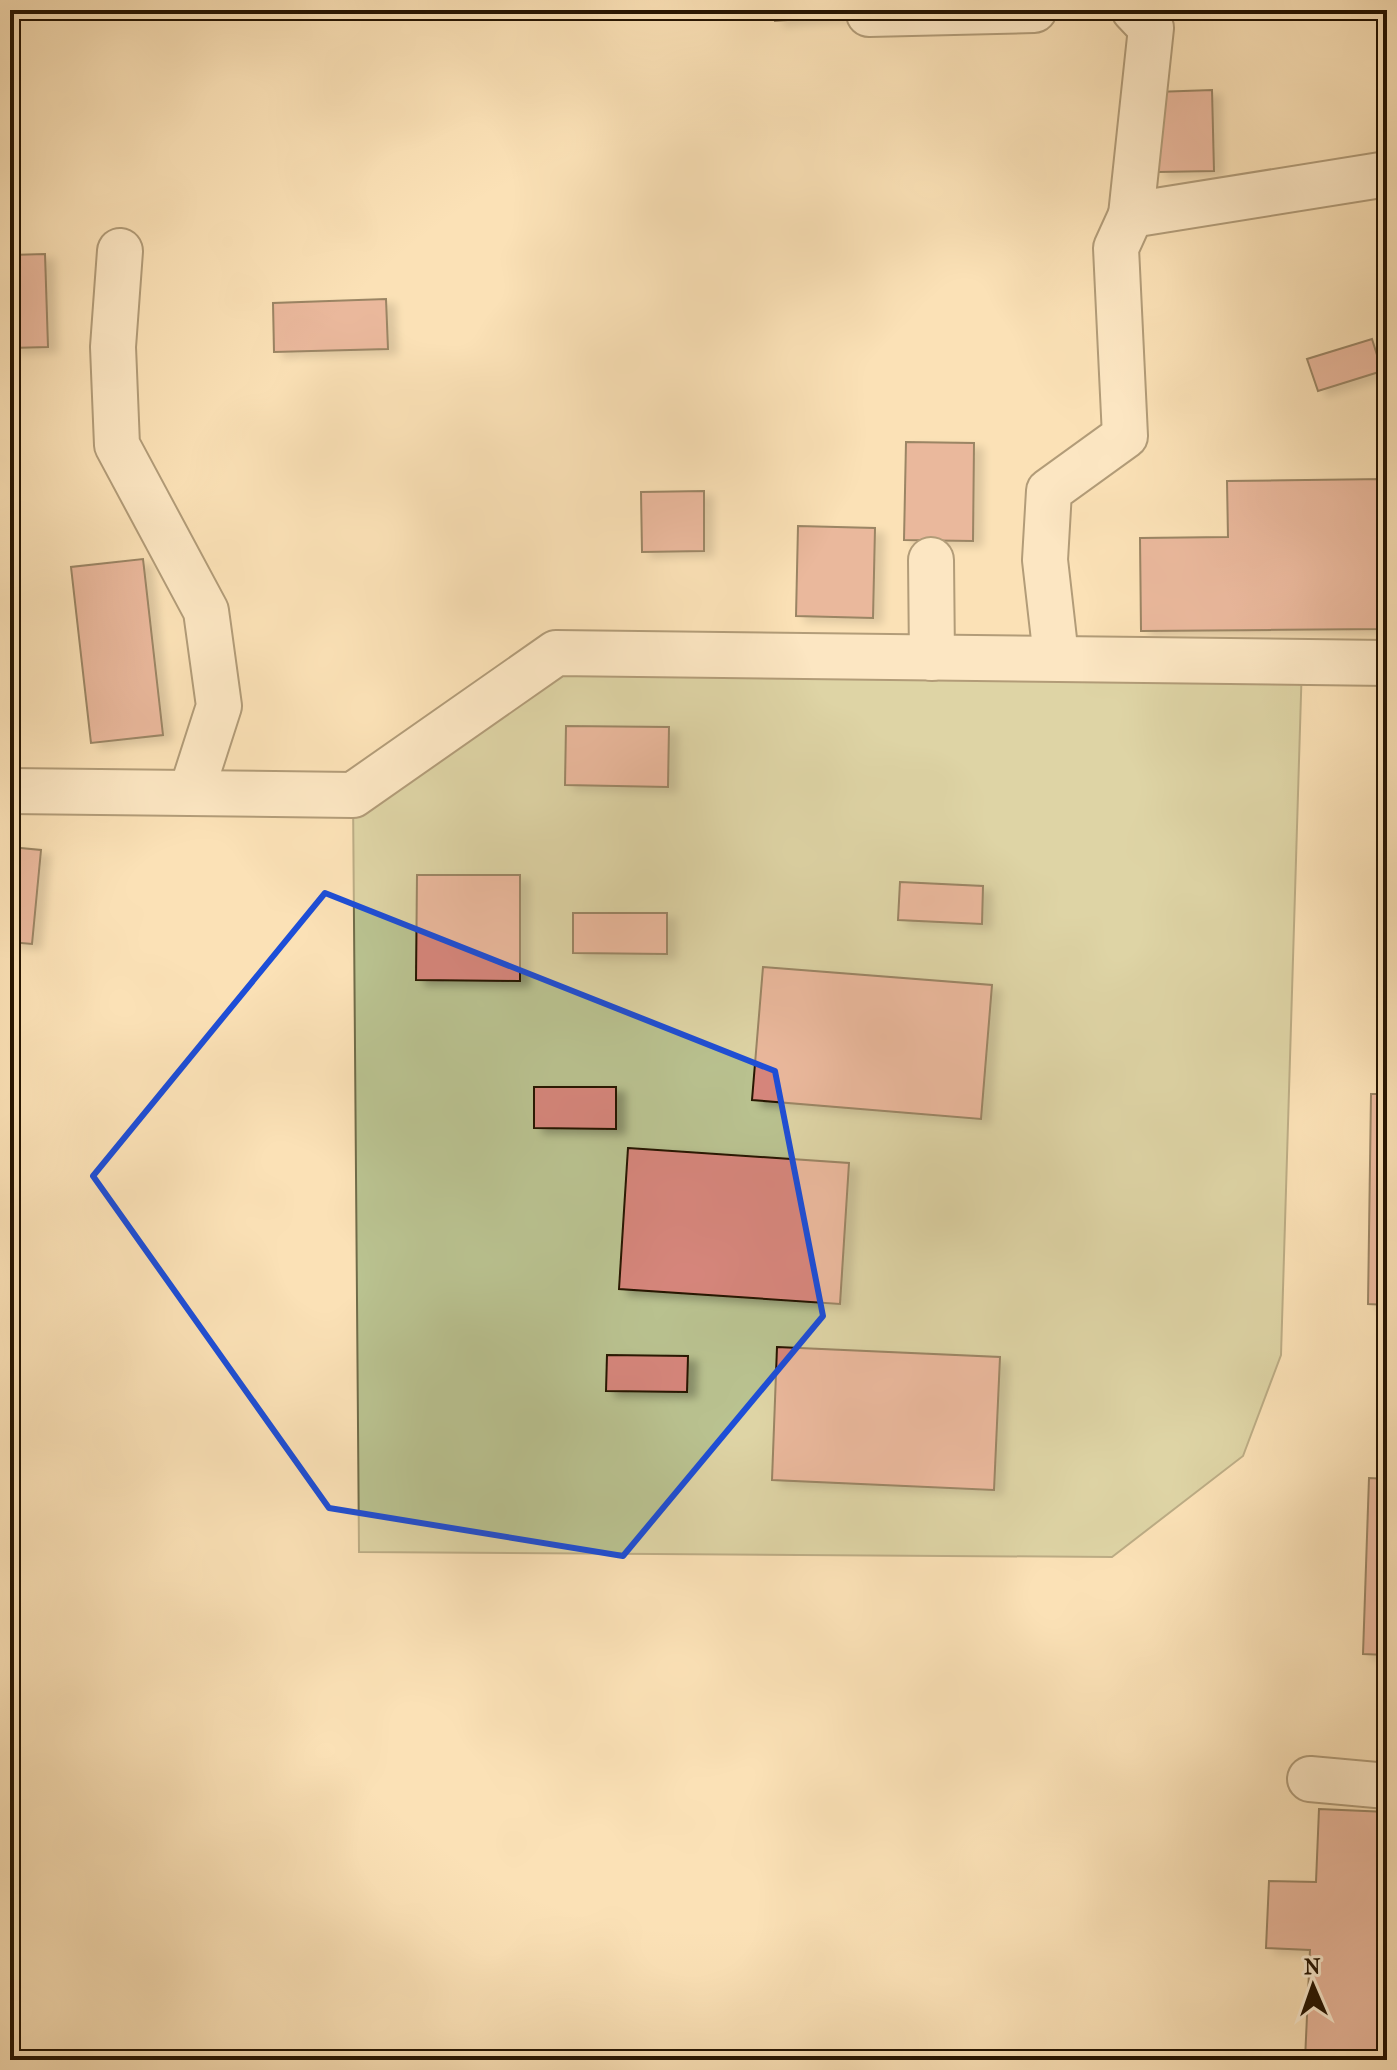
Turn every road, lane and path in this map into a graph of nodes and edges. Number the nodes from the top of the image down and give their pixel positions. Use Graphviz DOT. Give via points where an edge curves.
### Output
graph roads {
  1 [pos="1034,10"];
  2 [pos="1134,10"];
  3 [pos="869,14"];
  4 [pos="1387,174"];
  5 [pos="1131,215"];
  6 [pos="120,251"];
  7 [pos="931,560"];
  8 [pos="1056,657"];
  9 [pos="932,658"];
  10 [pos="1387,663"];
  11 [pos="10,791"];
  12 [pos="191,793"];
  13 [pos="1310,1779"];
  14 [pos="1387,1786"];
  1 -- 3 [label="street"];
  2 -- 5 [label="street" via="1151,28"];
  4 -- 5 [label="street"];
  5 -- 8 [label="street" via="1116,248 1125,436 1049,491 1045,560"];
  6 -- 12 [label="street" via="113,347 117,445 206,611 219,706"];
  7 -- 9 [label="street"];
  8 -- 9 [label="street"];
  8 -- 10 [label="street"];
  9 -- 12 [label="street" via="556,653 353,795"];
  11 -- 12 [label="street"];
  13 -- 14 [label="street"];
}
